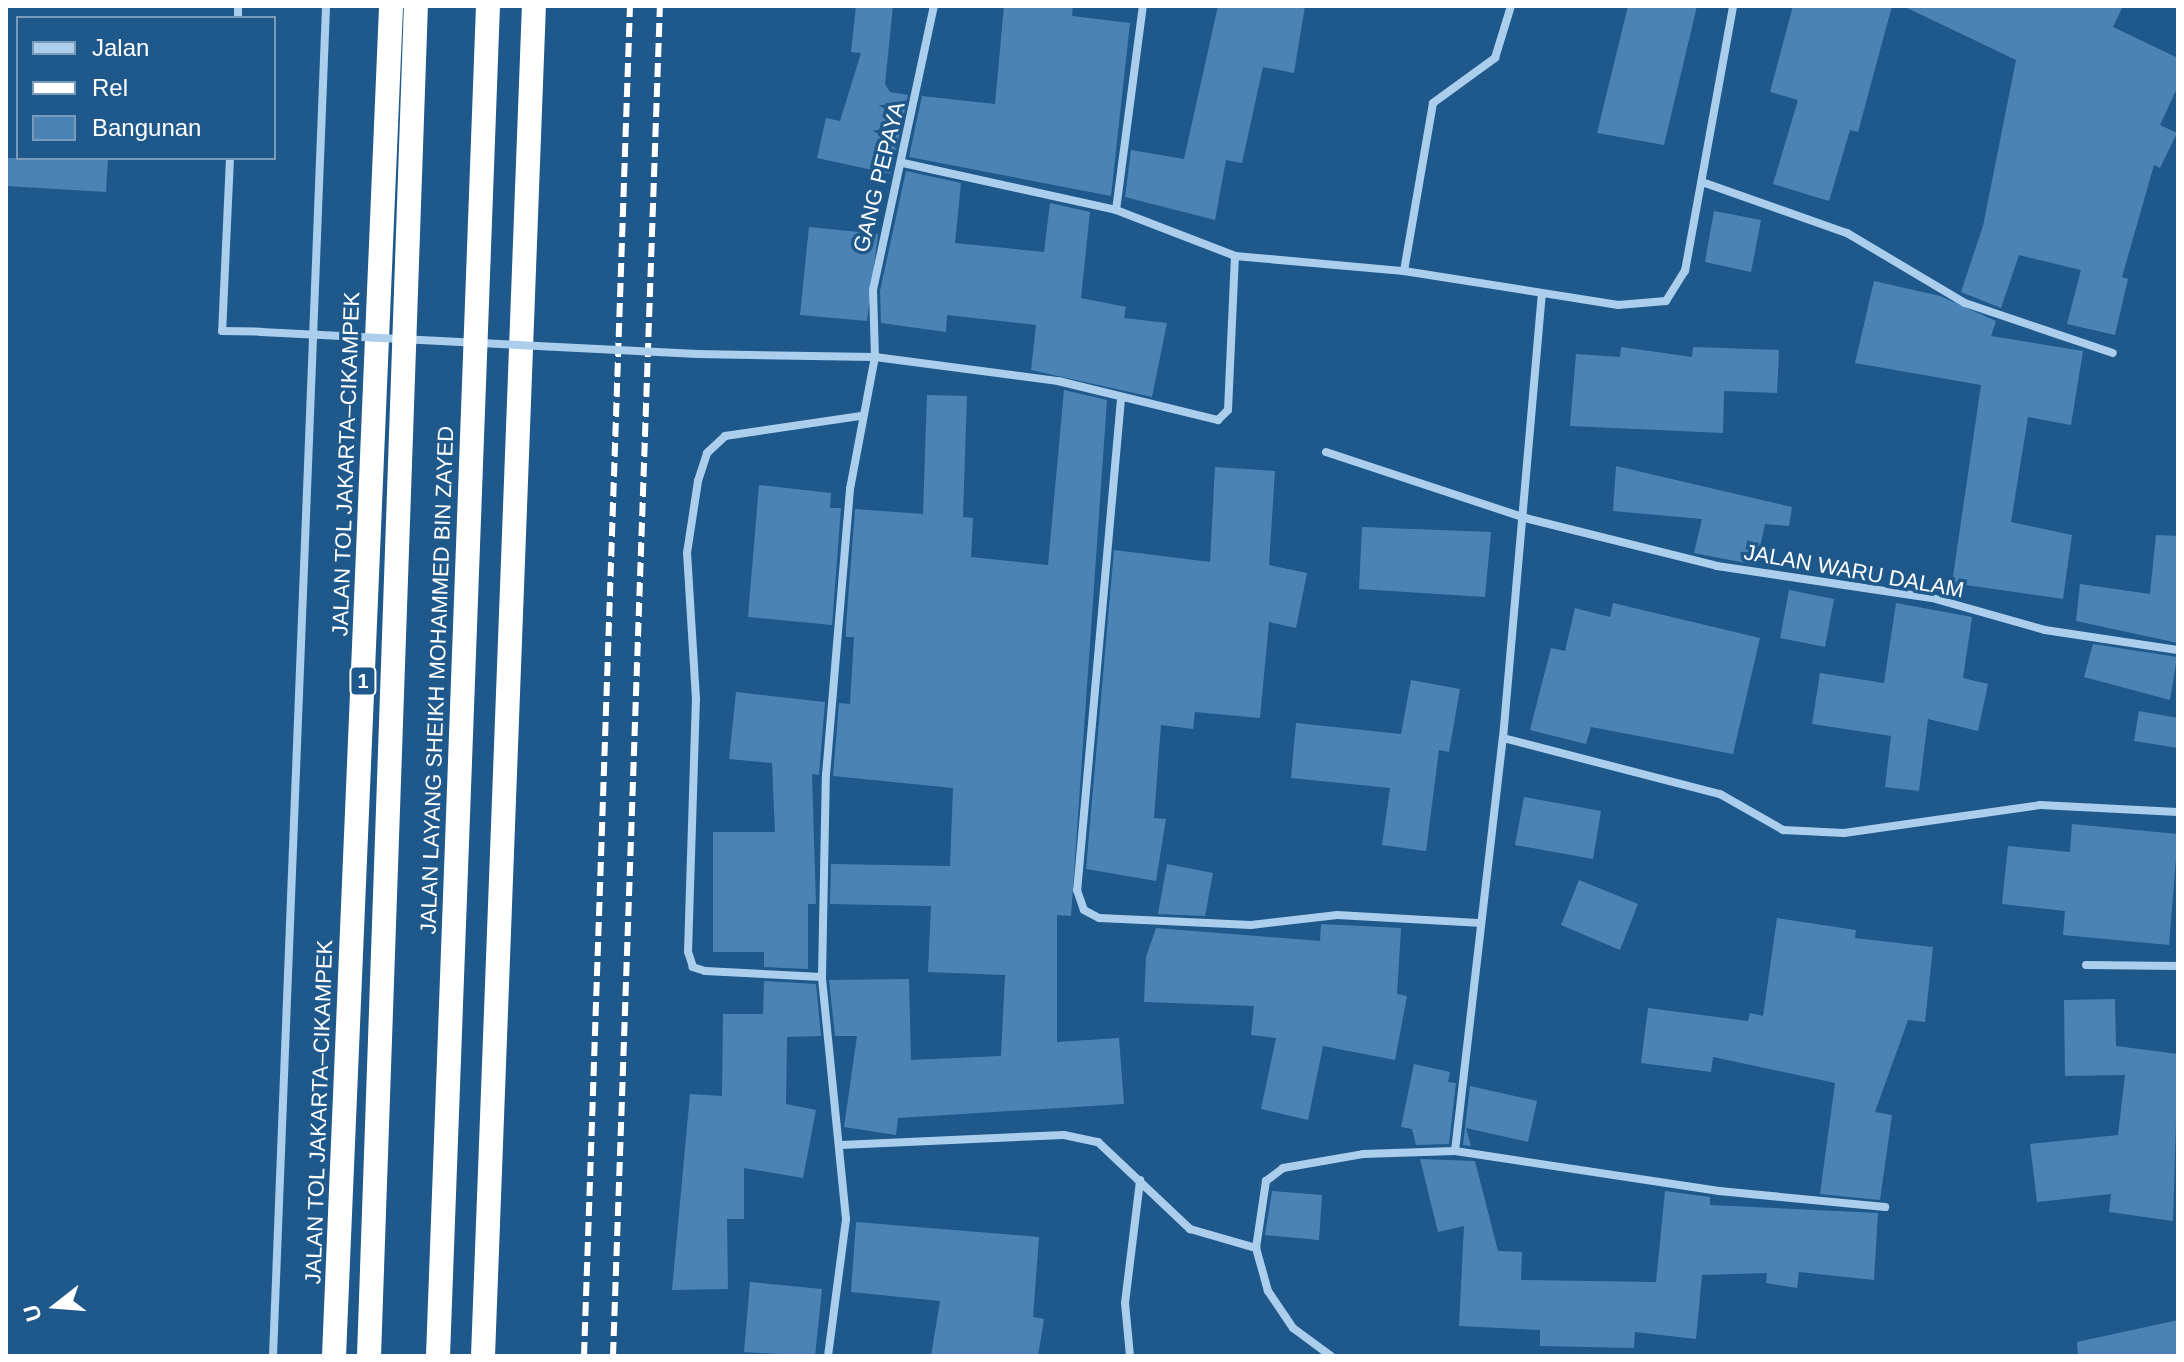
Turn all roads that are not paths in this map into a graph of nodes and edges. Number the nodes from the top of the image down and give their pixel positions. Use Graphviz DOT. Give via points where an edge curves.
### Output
graph roads {
  1 [pos="326,6"];
  2 [pos="391,6"];
  3 [pos="416,6"];
  4 [pos="488,6"];
  5 [pos="534,6"];
  6 [pos="934,6"];
  7 [pos="1143,6"];
  8 [pos="1511,6"];
  9 [pos="1733,6"];
  10 [pos="230,160"];
  11 [pos="903,163"];
  12 [pos="1702,182"];
  13 [pos="1116,210"];
  14 [pos="1235,256"];
  15 [pos="1404,271"];
  16 [pos="1542,296"];
  17 [pos="2113,353"];
  18 [pos="875,357"];
  19 [pos="1121,399"];
  20 [pos="860,416"];
  21 [pos="1326,452"];
  22 [pos="1525,518"];
  23 [pos="2178,650"];
  24 [pos="1503,738"];
  25 [pos="2178,812"];
  26 [pos="1478,923"];
  27 [pos="2086,965"];
  28 [pos="2178,966"];
  29 [pos="822,977"];
  30 [pos="841,1145"];
  31 [pos="1455,1151"];
  32 [pos="1140,1180"];
  33 [pos="1885,1207"];
  34 [pos="1256,1248"];
  35 [pos="273,1356"];
  36 [pos="334,1356"];
  37 [pos="369,1356"];
  38 [pos="438,1356"];
  39 [pos="483,1356"];
  40 [pos="828,1356"];
  41 [pos="1130,1356"];
  42 [pos="1331,1356"];
  1 -- 35 [label="street"];
  2 -- 36 [label="highway, JALAN TOL JAKARTA–CIKAMPEK / 1"];
  3 -- 37 [label="highway, JALAN LAYANG SHEIKH MOHAMMED BIN ZAYED / 1, bridge"];
  4 -- 38 [label="highway, JALAN LAYANG SHEIKH MOHAMMED BIN ZAYED, bridge"];
  5 -- 39 [label="highway"];
  6 -- 11 [label="street, GANG PEPAYA"];
  7 -- 13 [label="street"];
  8 -- 15 [label="street" via="1495,58 1433,103"];
  9 -- 12 [label="street"];
  10 -- 18 [label="street, bridge" via="222,331 697,354"];
  11 -- 13 [label="street"];
  11 -- 18 [label="street, GANG PEPAYA" via="882,227 873,290"];
  12 -- 16 [label="street" via="1675,295 1618,305"];
  12 -- 17 [label="street" via="1847,233 1965,303"];
  13 -- 14 [label="street"];
  14 -- 15 [label="street"];
  14 -- 19 [label="street" via="1224,416 1210,420"];
  15 -- 16 [label="street"];
  16 -- 22 [label="street"];
  18 -- 19 [label="street" via="1058,381"];
  18 -- 20 [label="street, GANG PEPAYA"];
  19 -- 26 [label="street" via="1077,890 1084,910 1099,918 1251,925 1337,915"];
  20 -- 29 [label="street, GANG PEPAYA" via="826,775"];
  20 -- 29 [label="street" via="725,436 707,453 687,553 696,699 688,952 693,967 705,971"];
  21 -- 22 [label="street, JALAN WARU DALAM"];
  22 -- 23 [label="street, JALAN WARU DALAM" via="1717,566 1932,598 2045,630"];
  22 -- 24 [label="street"];
  24 -- 25 [label="street" via="1720,794 1783,830 1844,833 2040,805"];
  24 -- 26 [label="street"];
  26 -- 31 [label="street"];
  27 -- 28 [label="street"];
  29 -- 30 [label="street, GANG PEPAYA"];
  30 -- 32 [label="street" via="1064,1135 1098,1142"];
  30 -- 40 [label="street, GANG PEPAYA" via="846,1219"];
  31 -- 33 [label="street" via="1719,1191"];
  31 -- 34 [label="street" via="1363,1154 1270,1173"];
  32 -- 34 [label="street" via="1190,1229"];
  32 -- 41 [label="street" via="1125,1303"];
  34 -- 42 [label="street" via="1268,1291 1293,1328"];
}
